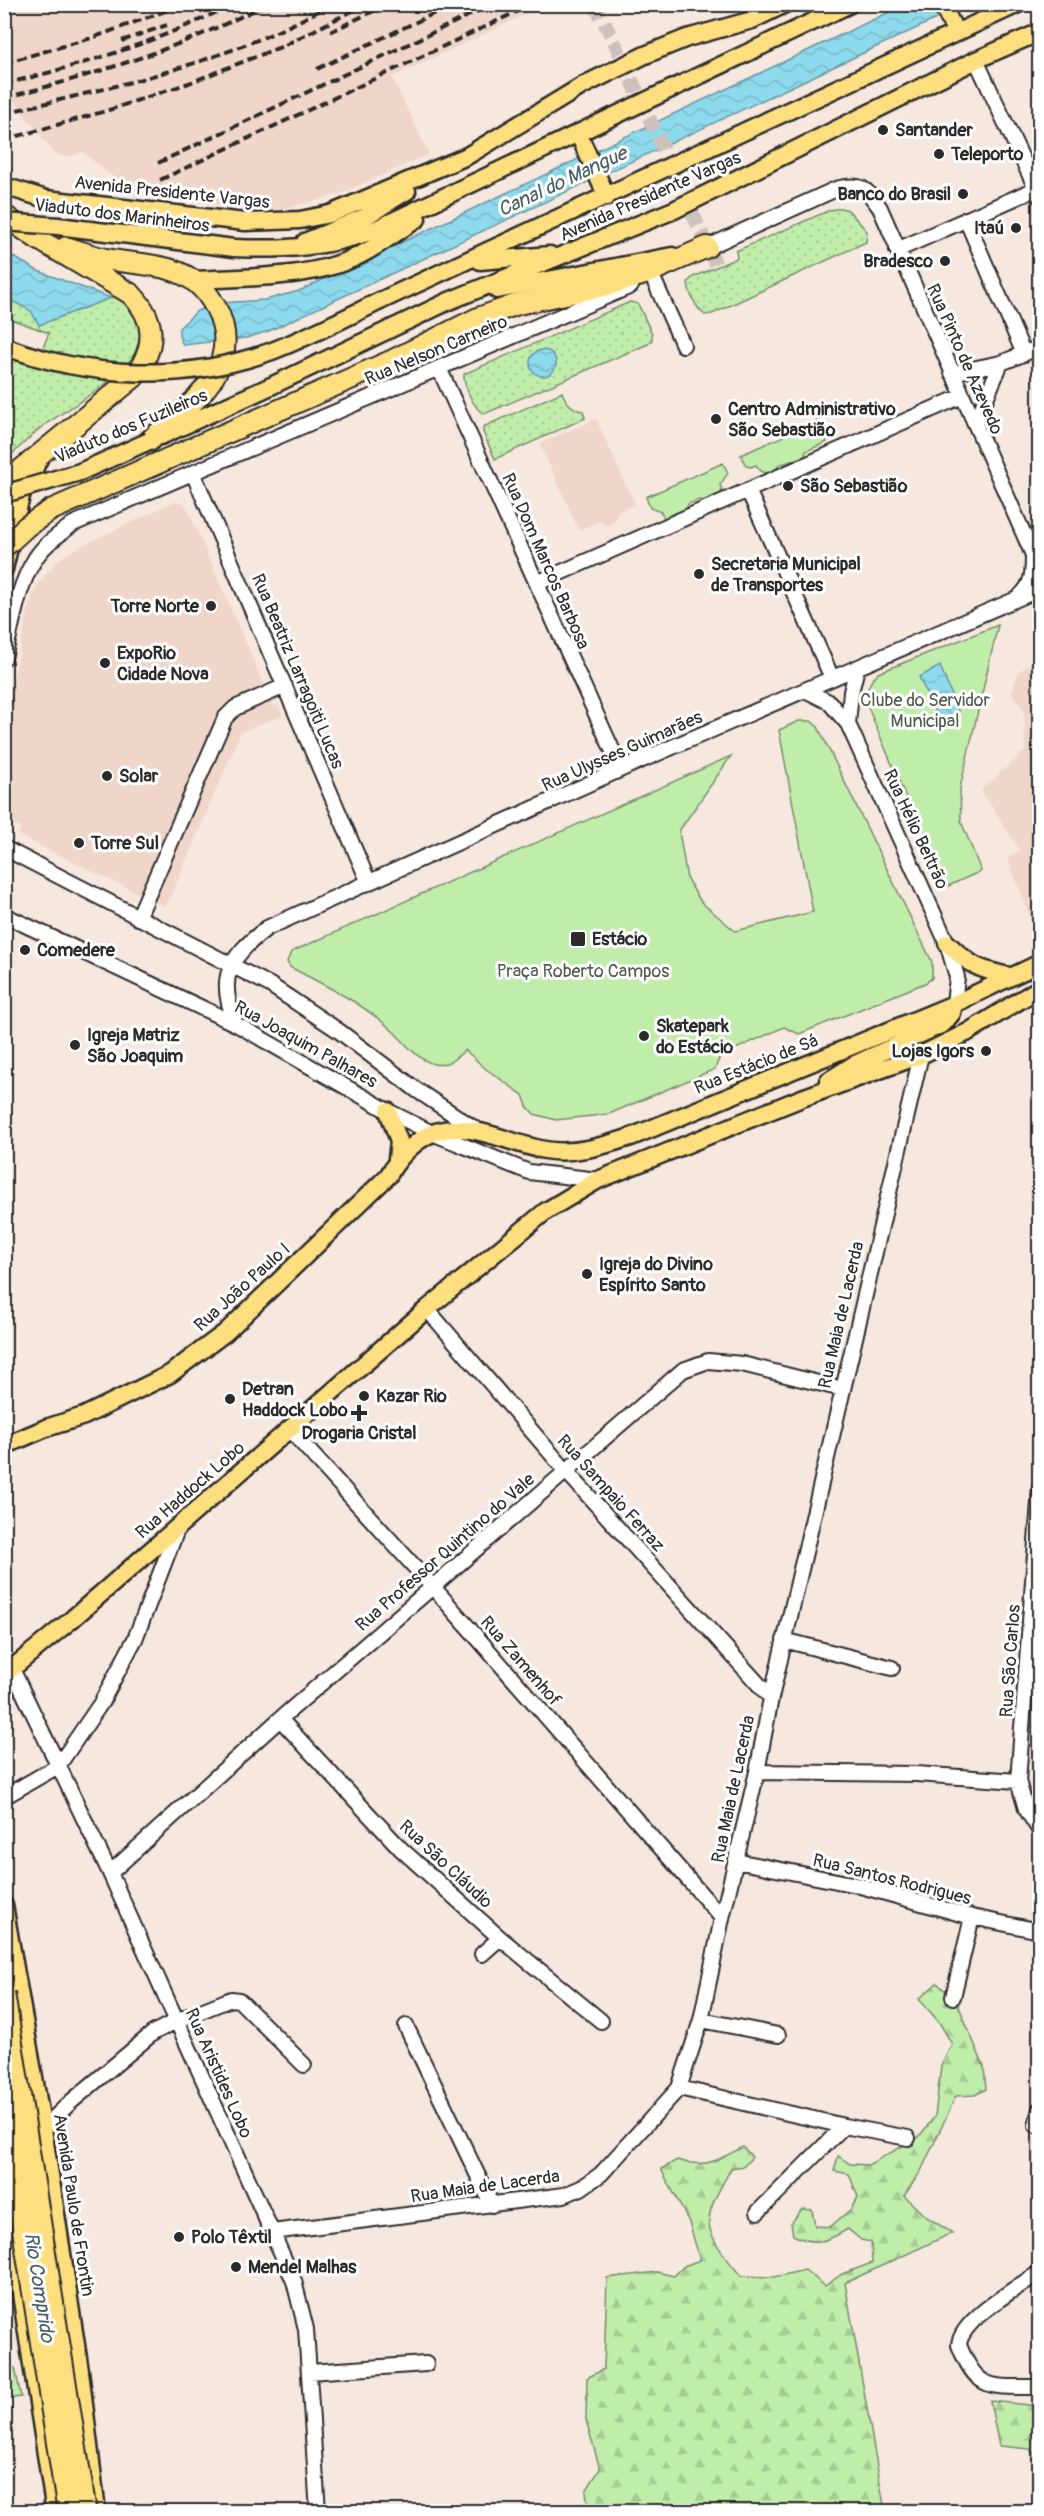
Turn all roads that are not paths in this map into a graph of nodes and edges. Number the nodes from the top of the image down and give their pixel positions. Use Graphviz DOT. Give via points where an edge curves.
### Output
graph roads {
  1 [pos="785,4"];
  2 [pos="850,4"];
  3 [pos="1018,4"];
  4 [pos="945,11"];
  5 [pos="1040,32"];
  6 [pos="956,33"];
  7 [pos="976,60"];
  8 [pos="579,133"];
  9 [pos="441,169"];
  10 [pos="856,185"];
  11 [pos="4,186"];
  12 [pos="1038,191"];
  13 [pos="608,197"];
  14 [pos="429,203"];
  15 [pos="4,216"];
  16 [pos="966,219"];
  17 [pos="4,222"];
  18 [pos="38,240"];
  19 [pos="707,247"];
  20 [pos="290,249"];
  21 [pos="576,249"];
  22 [pos="897,250"];
  23 [pos="461,264"];
  24 [pos="653,278"];
  25 [pos="195,280"];
  26 [pos="449,301"];
  27 [pos="683,345"];
  28 [pos="4,346"];
  29 [pos="1040,347"];
  30 [pos="1024,354"];
  31 [pos="1001,363"];
  32 [pos="439,368"];
  33 [pos="952,373"];
  34 [pos="271,386"];
  35 [pos="962,396"];
  36 [pos="975,424"];
  37 [pos="149,441"];
  38 [pos="45,450"];
  39 [pos="193,473"];
  40 [pos="748,490"];
  41 [pos="4,493"];
  42 [pos="4,547"];
  43 [pos="1036,558"];
  44 [pos="4,569"];
  45 [pos="537,583"];
  46 [pos="1040,589"];
  47 [pos="1016,599"];
  48 [pos="4,658"];
  49 [pos="857,668"];
  50 [pos="832,678"];
  51 [pos="285,686"];
  52 [pos="805,690"];
  53 [pos="848,724"];
  54 [pos="621,770"];
  55 [pos="4,848"];
  56 [pos="369,883"];
  57 [pos="4,915"];
  58 [pos="138,918"];
  59 [pos="947,943"];
  60 [pos="1040,963"];
  61 [pos="231,965"];
  62 [pos="1010,976"];
  63 [pos="1040,988"];
  64 [pos="954,1004"];
  65 [pos="236,1024"];
  66 [pos="921,1054"];
  67 [pos="802,1098"];
  68 [pos="388,1110"];
  69 [pos="479,1131"];
  70 [pos="432,1133"];
  71 [pos="397,1159"];
  72 [pos="598,1180"];
  73 [pos="427,1309"];
  74 [pos="842,1389"];
  75 [pos="290,1430"];
  76 [pos="4,1446"];
  77 [pos="566,1471"];
  78 [pos="1040,1488"];
  79 [pos="179,1525"];
  80 [pos="433,1587"];
  81 [pos="784,1640"];
  82 [pos="892,1668"];
  83 [pos="8,1672"];
  84 [pos="771,1698"];
  85 [pos="280,1719"];
  86 [pos="58,1766"];
  87 [pos="757,1772"];
  88 [pos="1018,1781"];
  89 [pos="4,1797"];
  90 [pos="1040,1831"];
  91 [pos="736,1861"];
  92 [pos="110,1873"];
  93 [pos="4,1905"];
  94 [pos="722,1917"];
  95 [pos="972,1917"];
  96 [pos="1040,1930"];
  97 [pos="500,1938"];
  98 [pos="482,1954"];
  99 [pos="4,1993"];
  100 [pos="953,1997"];
  101 [pos="701,2019"];
  102 [pos="176,2020"];
  103 [pos="601,2021"];
  104 [pos="406,2026"];
  105 [pos="778,2036"];
  106 [pos="304,2065"];
  107 [pos="679,2088"];
  108 [pos="1040,2109"];
  109 [pos="4,2111"];
  110 [pos="1036,2125"];
  111 [pos="844,2126"];
  112 [pos="42,2130"];
  113 [pos="908,2138"];
  114 [pos="4,2166"];
  115 [pos="4,2185"];
  116 [pos="492,2205"];
  117 [pos="759,2212"];
  118 [pos="272,2232"];
  119 [pos="1040,2272"];
  120 [pos="426,2364"];
  121 [pos="80,2371"];
  122 [pos="309,2372"];
  123 [pos="34,2378"];
  124 [pos="1040,2387"];
  125 [pos="318,2506"];
  126 [pos="55,2511"];
  127 [pos="69,2511"];
  128 [pos="86,2511"];
  129 [pos="97,2511"];
  130 [pos="305,2511"];
  1 -- 9 [label="main road, Avenida Presidente Vargas" via="752,20 687,38 645,55 582,86"];
  2 -- 8 [label="main road"];
  3 -- 6 [label="main road, Avenida Presidente Vargas"];
  4 -- 6 [label="main road"];
  5 -- 7 [label="main road, Avenida Presidente Vargas"];
  6 -- 13 [label="main road, Avenida Presidente Vargas"];
  7 -- 12 [label="street"];
  7 -- 21 [label="main road, Avenida Presidente Vargas" via="674,210"];
  8 -- 13 [label="main road"];
  8 -- 14 [label="main road"];
  9 -- 11 [label="main road, Avenida Presidente Vargas" via="330,214 273,222 46,200"];
  9 -- 20 [label="main road" via="363,218"];
  10 -- 19 [label="street, Rua Nelson Carneiro" via="836,189"];
  10 -- 22 [label="street, Rua Pinto de Azevedo" via="880,208"];
  12 -- 16 [label="street"];
  13 -- 23 [label="main road, Avenida Presidente Vargas"];
  14 -- 20 [label="main road" via="349,240"];
  14 -- 25 [label="main road" via="427,213 359,256 339,263 277,276"];
  15 -- 18 [label="highway"];
  16 -- 22 [label="street"];
  16 -- 30 [label="street"];
  17 -- 20 [label="main road, Viaduto dos Marinheiros, bridge" via="234,248"];
  18 -- 25 [label="highway" via="168,269"];
  18 -- 38 [label="highway" via="132,294 147,315 150,331 150,349 134,377"];
  19 -- 24 [label="street, Rua Nelson Carneiro"];
  19 -- 26 [label="main road"];
  19 -- 42 [label="highway, bridge" via="645,274 499,309 391,361 87,492 51,510"];
  21 -- 23 [label="main road"];
  21 -- 26 [label="main road, Avenida Presidente Vargas"];
  22 -- 33 [label="street, Rua Pinto de Azevedo"];
  23 -- 28 [label="main road, Avenida Presidente Vargas, bridge" via="272,351 235,362 152,373 83,369"];
  24 -- 27 [label="street"];
  24 -- 32 [label="street, Rua Nelson Carneiro"];
  25 -- 37 [label="highway" via="210,295 223,321 221,363 203,393"];
  26 -- 34 [label="main road, Avenida Presidente Vargas"];
  29 -- 30 [label="street"];
  30 -- 31 [label="street"];
  31 -- 33 [label="street"];
  31 -- 36 [label="street"];
  32 -- 39 [label="street, Rua Nelson Carneiro"];
  32 -- 45 [label="street, Rua Dom Marcos Barbosa"];
  33 -- 35 [label="street, Rua Pinto de Azevedo"];
  34 -- 37 [label="main road, Viaduto dos Fuzileiros"];
  35 -- 36 [label="street, Rua Pinto de Azevedo"];
  35 -- 40 [label="street"];
  36 -- 43 [label="street, Rua Pinto de Azevedo"];
  37 -- 41 [label="main road, Viaduto dos Fuzileiros, bridge" via="80,472"];
  38 -- 41 [label="highway" via="22,469"];
  38 -- 44 [label="main road" via="21,496"];
  39 -- 48 [label="street, Rua Nelson Carneiro" via="73,524 50,542 35,558 20,596"];
  39 -- 51 [label="street, Rua Beatriz Larragoiti Lucas"];
  40 -- 45 [label="street"];
  40 -- 50 [label="street"];
  43 -- 47 [label="street, Rua Pinto de Azevedo" via="1029,587"];
  45 -- 54 [label="street, Rua Dom Marcos Barbosa"];
  46 -- 47 [label="street, Rua Ulysses Guimarães"];
  47 -- 49 [label="street, Rua Ulysses Guimarães"];
  49 -- 50 [label="street, Rua Ulysses Guimarães"];
  49 -- 53 [label="street"];
  50 -- 52 [label="street, Rua Ulysses Guimarães"];
  51 -- 56 [label="street, Rua Beatriz Larragoiti Lucas"];
  51 -- 58 [label="street" via="235,708 225,718"];
  52 -- 53 [label="street, Rua Hélio Beltrão" via="829,702"];
  52 -- 54 [label="street, Rua Ulysses Guimarães"];
  53 -- 59 [label="street, Rua Hélio Beltrão"];
  54 -- 56 [label="street, Rua Ulysses Guimarães"];
  55 -- 58 [label="street, Rua Joaquim Palhares"];
  56 -- 61 [label="street, Rua Ulysses Guimarães" via="267,928 248,943"];
  57 -- 65 [label="street, Rua Joaquim Palhares"];
  58 -- 61 [label="street, Rua Joaquim Palhares"];
  59 -- 62 [label="main road" via="977,969"];
  59 -- 64 [label="street, Rua Hélio Beltrão" via="957,977"];
  60 -- 62 [label="main road, Rua Estácio de Sá"];
  61 -- 65 [label="street" via="226,988"];
  61 -- 69 [label="street, Rua Joaquim Palhares" via="270,985 339,1031"];
  62 -- 64 [label="main road, Rua Estácio de Sá"];
  63 -- 66 [label="main road" via="968,1032"];
  64 -- 67 [label="main road" via="943,1024 853,1065"];
  64 -- 69 [label="main road, Rua Estácio de Sá" via="597,1148 544,1150"];
  65 -- 68 [label="street, Rua Joaquim Palhares"];
  66 -- 67 [label="main road"];
  66 -- 74 [label="street, Rua Maia de Lacerda"];
  67 -- 72 [label="main road"];
  68 -- 70 [label="street, Rua Joaquim Palhares"];
  68 -- 71 [label="main road" via="399,1141"];
  69 -- 70 [label="main road, Rua João Paulo I" via="452,1128"];
  70 -- 71 [label="main road, Rua João Paulo I"];
  70 -- 72 [label="street, Rua Joaquim Palhares" via="529,1172"];
  71 -- 76 [label="main road, Rua João Paulo I" via="388,1176 226,1332 170,1374 84,1416"];
  72 -- 73 [label="main road, Rua Haddock Lobo" via="546,1211"];
  73 -- 75 [label="main road, Rua Haddock Lobo"];
  73 -- 77 [label="street, Rua Sampaio Ferraz"];
  74 -- 77 [label="street, Rua Professor Quintino do Vale" via="742,1364 708,1361 683,1370"];
  74 -- 81 [label="street, Rua Maia de Lacerda"];
  75 -- 79 [label="main road, Rua Haddock Lobo"];
  75 -- 80 [label="street, Rua Zamenhof"];
  77 -- 80 [label="street, Rua Professor Quintino do Vale"];
  77 -- 84 [label="street, Rua Sampaio Ferraz"];
  78 -- 88 [label="street, Rua São Carlos"];
  79 -- 83 [label="main road, Rua Haddock Lobo"];
  79 -- 86 [label="street" via="135,1639 100,1703"];
  80 -- 85 [label="street, Rua Professor Quintino do Vale"];
  80 -- 94 [label="street, Rua Zamenhof"];
  81 -- 82 [label="street"];
  81 -- 84 [label="street, Rua Maia de Lacerda"];
  83 -- 86 [label="street, Rua Aristides Lobo"];
  84 -- 87 [label="street, Rua Maia de Lacerda"];
  85 -- 92 [label="street, Rua Professor Quintino do Vale"];
  85 -- 97 [label="street, Rua São Cláudio" via="401,1849"];
  86 -- 89 [label="street"];
  86 -- 92 [label="street, Rua Aristides Lobo"];
  87 -- 88 [label="street" via="916,1774"];
  87 -- 91 [label="street, Rua Maia de Lacerda"];
  88 -- 90 [label="street, Rua São Carlos" via="1026,1809"];
  91 -- 94 [label="street, Rua Maia de Lacerda"];
  91 -- 95 [label="street, Rua Santos Rodrigues" via="857,1885"];
  92 -- 102 [label="street, Rua Aristides Lobo"];
  93 -- 112 [label="main road, Avenida Paulo de Frontin"];
  94 -- 101 [label="street, Rua Maia de Lacerda"];
  95 -- 96 [label="street, Rua Santos Rodrigues"];
  95 -- 100 [label="street"];
  97 -- 98 [label="street"];
  97 -- 103 [label="street, Rua São Cláudio"];
  99 -- 128 [label="highway, bridge"];
  101 -- 105 [label="street"];
  101 -- 107 [label="street, Rua Maia de Lacerda"];
  102 -- 106 [label="street" via="235,1998"];
  102 -- 112 [label="street" via="153,2033"];
  102 -- 118 [label="street, Rua Aristides Lobo"];
  104 -- 116 [label="street"];
  107 -- 111 [label="street"];
  107 -- 116 [label="street, Rua Maia de Lacerda" via="601,2174 581,2187 557,2196"];
  108 -- 110 [label="street"];
  109 -- 127 [label="highway, bridge"];
  111 -- 113 [label="street"];
  111 -- 117 [label="street"];
  112 -- 114 [label="street, bridge"];
  112 -- 121 [label="main road, Avenida Paulo de Frontin"];
  115 -- 123 [label="main road"];
  116 -- 118 [label="street, Rua Maia de Lacerda"];
  118 -- 122 [label="street, Rua Aristides Lobo" via="302,2309"];
  119 -- 124 [label="street" via="976,2318 964,2331 959,2345 980,2382 991,2386"];
  120 -- 122 [label="street"];
  121 -- 123 [label="main road, bridge"];
  121 -- 129 [label="main road, Avenida Paulo de Frontin"];
  122 -- 125 [label="street, Rua Aristides Lobo"];
  123 -- 126 [label="main road"];
  125 -- 130 [label="street"];
}
